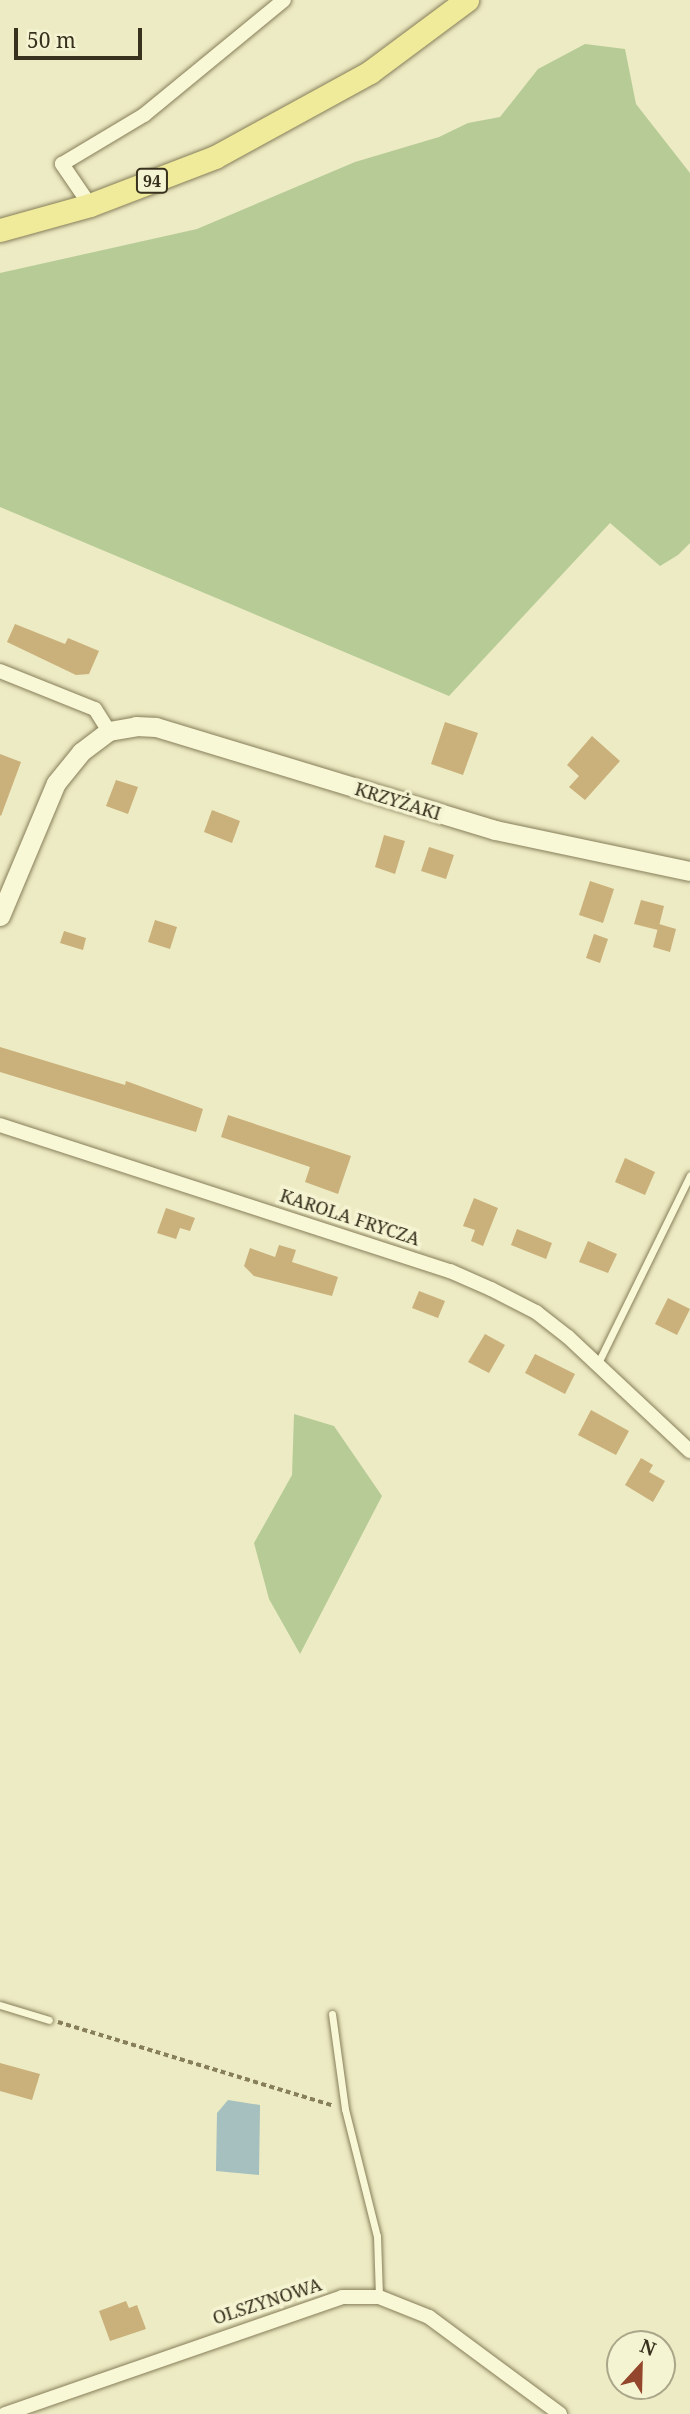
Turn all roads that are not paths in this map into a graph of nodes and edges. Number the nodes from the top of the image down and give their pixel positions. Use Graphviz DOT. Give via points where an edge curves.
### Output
graph roads {
  1 [pos="284,0"];
  2 [pos="467,0"];
  3 [pos="90,205"];
  4 [pos="0,230"];
  5 [pos="0,671"];
  6 [pos="109,731"];
  7 [pos="690,872"];
  8 [pos="0,916"];
  9 [pos="0,1125"];
  10 [pos="690,1175"];
  11 [pos="598,1363"];
  12 [pos="690,1451"];
  13 [pos="0,2005"];
  14 [pos="332,2014"];
  15 [pos="49,2020"];
  16 [pos="379,2297"];
  17 [pos="5,2414"];
  18 [pos="561,2414"];
  1 -- 3 [label="street" via="144,115 62,164"];
  2 -- 3 [label="main road, 94" via="370,72 297,115 215,157"];
  3 -- 4 [label="main road, 94"];
  5 -- 6 [label="street" via="95,709"];
  6 -- 7 [label="street, KRZYŻAKI" via="156,727 495,830"];
  6 -- 8 [label="street" via="81,752 56,783"];
  9 -- 11 [label="street, KAROLA FRYCZA" via="450,1271 536,1312"];
  10 -- 11 [label="lane"];
  11 -- 12 [label="street, KAROLA FRYCZA"];
  13 -- 15 [label="lane"];
  14 -- 16 [label="lane" via="345,2109 377,2236"];
  16 -- 17 [label="street, OLSZYNOWA" via="342,2297"];
  16 -- 18 [label="street, OLSZYNOWA" via="429,2317"];
}
